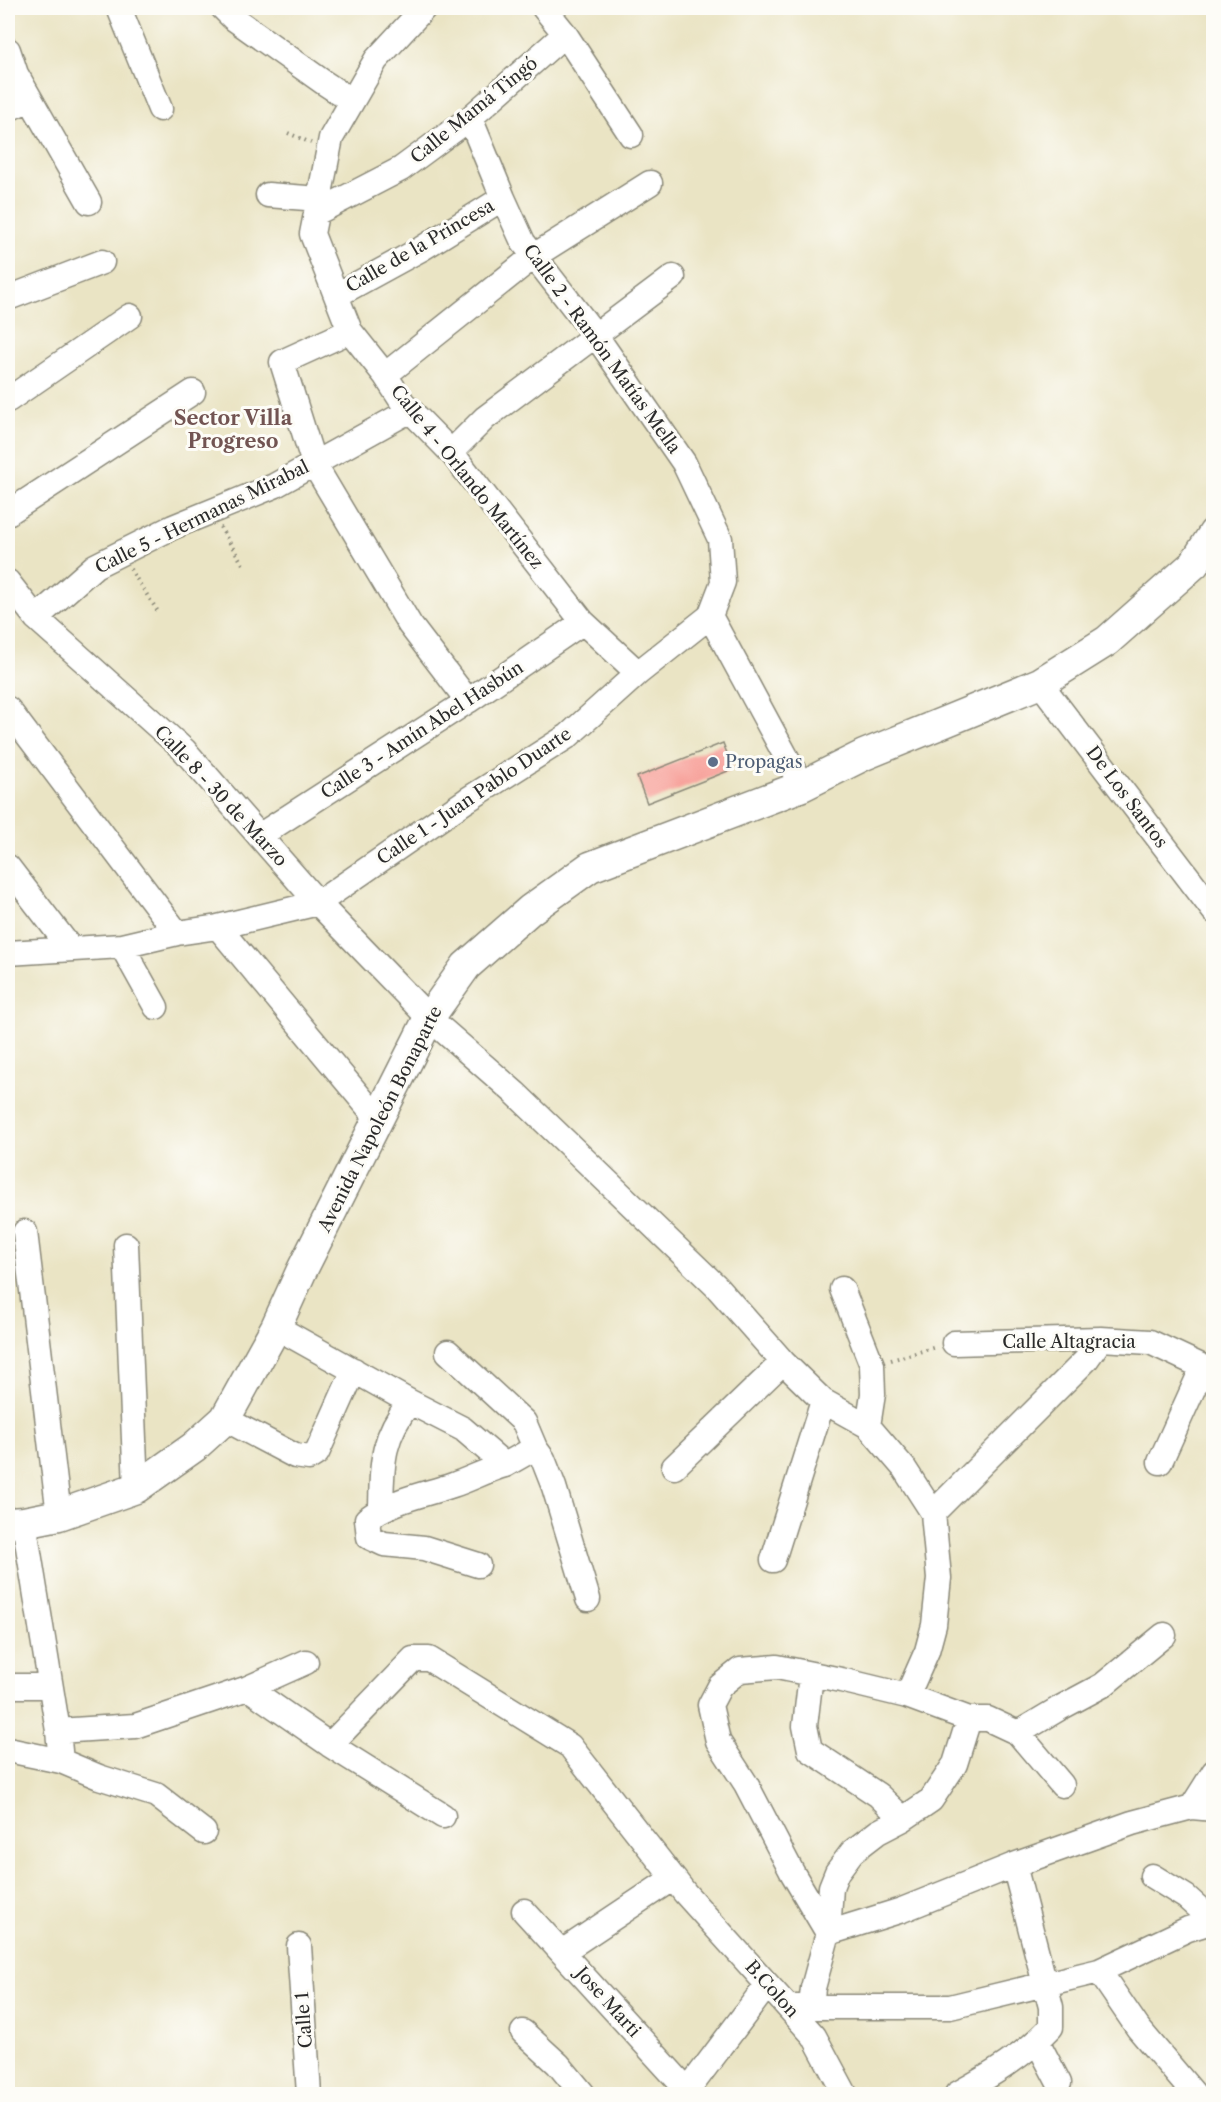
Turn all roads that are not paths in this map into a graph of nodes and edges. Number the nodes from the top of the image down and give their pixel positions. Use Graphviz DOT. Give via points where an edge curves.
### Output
graph roads {
  1 [pos="119,8"];
  2 [pos="223,8"];
  3 [pos="424,8"];
  4 [pos="544,8"];
  5 [pos="565,34"];
  6 [pos="8,50"];
  7 [pos="30,99"];
  8 [pos="352,101"];
  9 [pos="8,109"];
  10 [pos="160,109"];
  11 [pos="470,118"];
  12 [pos="631,135"];
  13 [pos="650,183"];
  14 [pos="268,195"];
  15 [pos="502,198"];
  16 [pos="89,202"];
  17 [pos="317,206"];
  18 [pos="534,256"];
  19 [pos="102,262"];
  20 [pos="673,277"];
  21 [pos="337,295"];
  22 [pos="8,298"];
  23 [pos="130,316"];
  24 [pos="350,331"];
  25 [pos="596,336"];
  26 [pos="385,375"];
  27 [pos="193,392"];
  28 [pos="8,400"];
  29 [pos="409,411"];
  30 [pos="451,452"];
  31 [pos="314,464"];
  32 [pos="8,513"];
  33 [pos="1214,533"];
  34 [pos="8,582"];
  35 [pos="710,616"];
  36 [pos="36,618"];
  37 [pos="583,622"];
  38 [pos="638,674"];
  39 [pos="1040,683"];
  40 [pos="468,702"];
  41 [pos="8,709"];
  42 [pos="802,786"];
  43 [pos="259,836"];
  44 [pos="8,867"];
  45 [pos="318,903"];
  46 [pos="1214,911"];
  47 [pos="218,927"];
  48 [pos="177,933"];
  49 [pos="122,946"];
  50 [pos="71,949"];
  51 [pos="8,953"];
  52 [pos="156,1007"];
  53 [pos="429,1017"];
  54 [pos="379,1120"];
  55 [pos="25,1232"];
  56 [pos="126,1245"];
  57 [pos="842,1289"];
  58 [pos="276,1327"];
  59 [pos="1101,1339"];
  60 [pos="954,1343"];
  61 [pos="448,1352"];
  62 [pos="783,1362"];
  63 [pos="354,1370"];
  64 [pos="1208,1370"];
  65 [pos="823,1401"];
  66 [pos="410,1402"];
  67 [pos="225,1419"];
  68 [pos="868,1426"];
  69 [pos="535,1448"];
  70 [pos="1160,1462"];
  71 [pos="506,1465"];
  72 [pos="675,1467"];
  73 [pos="136,1488"];
  74 [pos="381,1508"];
  75 [pos="933,1513"];
  76 [pos="59,1515"];
  77 [pos="16,1522"];
  78 [pos="773,1560"];
  79 [pos="478,1565"];
  80 [pos="588,1599"];
  81 [pos="1164,1635"];
  82 [pos="306,1662"];
  83 [pos="811,1674"];
  84 [pos="8,1686"];
  85 [pos="50,1686"];
  86 [pos="248,1688"];
  87 [pos="907,1696"];
  88 [pos="969,1719"];
  89 [pos="58,1731"];
  90 [pos="1018,1733"];
  91 [pos="330,1745"];
  92 [pos="8,1750"];
  93 [pos="61,1761"];
  94 [pos="1214,1772"];
  95 [pos="1062,1785"];
  96 [pos="1203,1808"];
  97 [pos="443,1816"];
  98 [pos="903,1819"];
  99 [pos="204,1832"];
  100 [pos="1014,1865"];
  101 [pos="1152,1876"];
  102 [pos="679,1886"];
  103 [pos="525,1911"];
  104 [pos="1213,1922"];
  105 [pos="828,1933"];
  106 [pos="299,1946"];
  107 [pos="562,1952"];
  108 [pos="1099,1971"];
  109 [pos="1046,1984"];
  110 [pos="767,1985"];
  111 [pos="799,2007"];
  112 [pos="523,2032"];
  113 [pos="1037,2041"];
  114 [pos="1059,2083"];
  115 [pos="687,2093"];
  116 [pos="309,2094"];
  117 [pos="583,2094"];
  118 [pos="845,2094"];
  119 [pos="957,2094"];
  120 [pos="1194,2094"];
  1 -- 10 [label="street"];
  2 -- 8 [label="street"];
  3 -- 8 [label="street, Calle 4 - Orlando Martínez" via="376,60"];
  4 -- 5 [label="street"];
  5 -- 11 [label="street, Calle Mamá Tingó"];
  5 -- 12 [label="street"];
  6 -- 7 [label="street"];
  7 -- 9 [label="street"];
  7 -- 16 [label="street"];
  8 -- 17 [label="street, Calle 4 - Orlando Martínez" via="331,138"];
  11 -- 15 [label="street, Calle 2 - Ramón Matías Mella"];
  11 -- 17 [label="street, Calle Mamá Tingó" via="401,169"];
  13 -- 18 [label="street"];
  14 -- 17 [label="street"];
  15 -- 18 [label="street, Calle 2 - Ramón Matías Mella"];
  15 -- 21 [label="street, Calle de la Princesa"];
  17 -- 21 [label="street, Calle 4 - Orlando Martínez" via="312,234"];
  18 -- 25 [label="street, Calle 2 - Ramón Matías Mella"];
  18 -- 26 [label="street"];
  19 -- 22 [label="street"];
  20 -- 25 [label="street"];
  21 -- 24 [label="street, Calle 4 - Orlando Martínez"];
  23 -- 28 [label="street"];
  24 -- 26 [label="street, Calle 4 - Orlando Martínez"];
  24 -- 31 [label="street" via="282,362"];
  25 -- 30 [label="street" via="485,417"];
  25 -- 35 [label="street, Calle 2 - Ramón Matías Mella" via="684,463 720,539 723,582"];
  26 -- 29 [label="street, Calle 4 - Orlando Martínez"];
  27 -- 32 [label="street"];
  29 -- 30 [label="street, Calle 4 - Orlando Martínez"];
  29 -- 31 [label="street, Calle 5 - Hermanas Mirabal"];
  30 -- 37 [label="street, Calle 4 - Orlando Martínez"];
  31 -- 36 [label="street, Calle 5 - Hermanas Mirabal" via="274,486 173,527 95,566"];
  31 -- 40 [label="street" via="410,625"];
  33 -- 39 [label="main road, Avenida Napoleón Bonaparte" via="1194,564 1107,641"];
  34 -- 36 [label="street, Calle 8 - 30 de Marzo"];
  35 -- 38 [label="street, Calle 1 - Juan Pablo Duarte"];
  35 -- 42 [label="street"];
  36 -- 43 [label="street, Calle 8 - 30 de Marzo" via="183,750"];
  37 -- 38 [label="street, Calle 4 - Orlando Martínez"];
  37 -- 40 [label="street, Calle 3 - Amín Abel Hasbún"];
  38 -- 45 [label="street, Calle 1 - Juan Pablo Duarte" via="568,736 466,800"];
  39 -- 42 [label="main road, Avenida Napoleón Bonaparte" via="864,755"];
  39 -- 46 [label="street, De Los Santos"];
  40 -- 43 [label="street, Calle 3 - Amín Abel Hasbún"];
  41 -- 48 [label="street"];
  42 -- 53 [label="main road, Avenida Napoleón Bonaparte" via="590,867 530,910 466,966"];
  43 -- 45 [label="street, Calle 8 - 30 de Marzo"];
  44 -- 50 [label="street"];
  45 -- 47 [label="street"];
  45 -- 53 [label="street, Calle 8 - 30 de Marzo"];
  47 -- 48 [label="street"];
  47 -- 54 [label="street"];
  48 -- 49 [label="street"];
  49 -- 50 [label="street"];
  49 -- 52 [label="street"];
  50 -- 51 [label="street"];
  53 -- 54 [label="main road, Avenida Napoleón Bonaparte"];
  53 -- 62 [label="street, Calle 8 - 30 de Marzo" via="515,1093 716,1286"];
  54 -- 58 [label="main road, Avenida Napoleón Bonaparte"];
  55 -- 76 [label="street"];
  56 -- 73 [label="street"];
  57 -- 68 [label="street" via="872,1365"];
  58 -- 63 [label="street"];
  58 -- 67 [label="main road, Avenida Napoleón Bonaparte"];
  59 -- 60 [label="street, Calle Altagracia"];
  59 -- 64 [label="street, Calle Altagracia" via="1150,1342"];
  59 -- 75 [label="street" via="1086,1360"];
  61 -- 69 [label="street" via="524,1422"];
  62 -- 65 [label="street, Calle 8 - 30 de Marzo"];
  62 -- 72 [label="street"];
  63 -- 66 [label="street"];
  63 -- 67 [label="street" via="317,1453 309,1458 295,1456"];
  64 -- 70 [label="street"];
  65 -- 68 [label="street, Calle 8 - 30 de Marzo"];
  65 -- 78 [label="street"];
  66 -- 71 [label="street" via="463,1429"];
  66 -- 74 [label="street" via="396,1419 382,1459"];
  67 -- 73 [label="main road, Avenida Napoleón Bonaparte" via="195,1447"];
  68 -- 75 [label="street" via="904,1468"];
  69 -- 71 [label="street"];
  69 -- 80 [label="street" via="554,1487"];
  71 -- 74 [label="street"];
  73 -- 76 [label="main road, Avenida Napoleón Bonaparte"];
  74 -- 79 [label="street" via="367,1519 369,1537 384,1544 423,1548"];
  75 -- 87 [label="street" via="939,1578 934,1625"];
  76 -- 77 [label="main road, Avenida Napoleón Bonaparte"];
  77 -- 85 [label="street"];
  81 -- 90 [label="street" via="1103,1685"];
  82 -- 86 [label="street"];
  83 -- 87 [label="street"];
  83 -- 98 [label="street" via="805,1726 810,1750 878,1795"];
  83 -- 105 [label="street" via="777,1667 740,1670 720,1686 710,1705 718,1741"];
  84 -- 85 [label="street"];
  85 -- 89 [label="street"];
  86 -- 89 [label="street" via="135,1726"];
  86 -- 91 [label="street"];
  87 -- 88 [label="street"];
  88 -- 90 [label="street" via="988,1719"];
  88 -- 98 [label="street" via="955,1764 930,1800"];
  89 -- 93 [label="street"];
  90 -- 95 [label="street"];
  91 -- 97 [label="street"];
  91 -- 102 [label="street, B.Colon" via="412,1659 429,1659 570,1746"];
  92 -- 93 [label="street"];
  93 -- 99 [label="street" via="156,1795"];
  94 -- 96 [label="street"];
  96 -- 100 [label="street" via="1132,1823"];
  98 -- 105 [label="street" via="860,1845 837,1872 831,1887"];
  100 -- 105 [label="street" via="902,1910"];
  100 -- 109 [label="street"];
  101 -- 104 [label="street" via="1186,1897"];
  102 -- 107 [label="street"];
  102 -- 110 [label="street, B.Colon"];
  103 -- 107 [label="street, Jose Marti"];
  104 -- 108 [label="street" via="1188,1929"];
  105 -- 111 [label="street" via="813,1988"];
  106 -- 116 [label="street, Calle 1"];
  107 -- 115 [label="street, Jose Marti"];
  108 -- 109 [label="street"];
  108 -- 120 [label="street" via="1138,2028"];
  109 -- 111 [label="street" via="950,2007"];
  109 -- 113 [label="street" via="1050,2027"];
  110 -- 111 [label="street, B.Colon"];
  110 -- 115 [label="street"];
  111 -- 118 [label="street, B.Colon"];
  112 -- 117 [label="street"];
  113 -- 114 [label="street"];
  113 -- 119 [label="street"];
}
